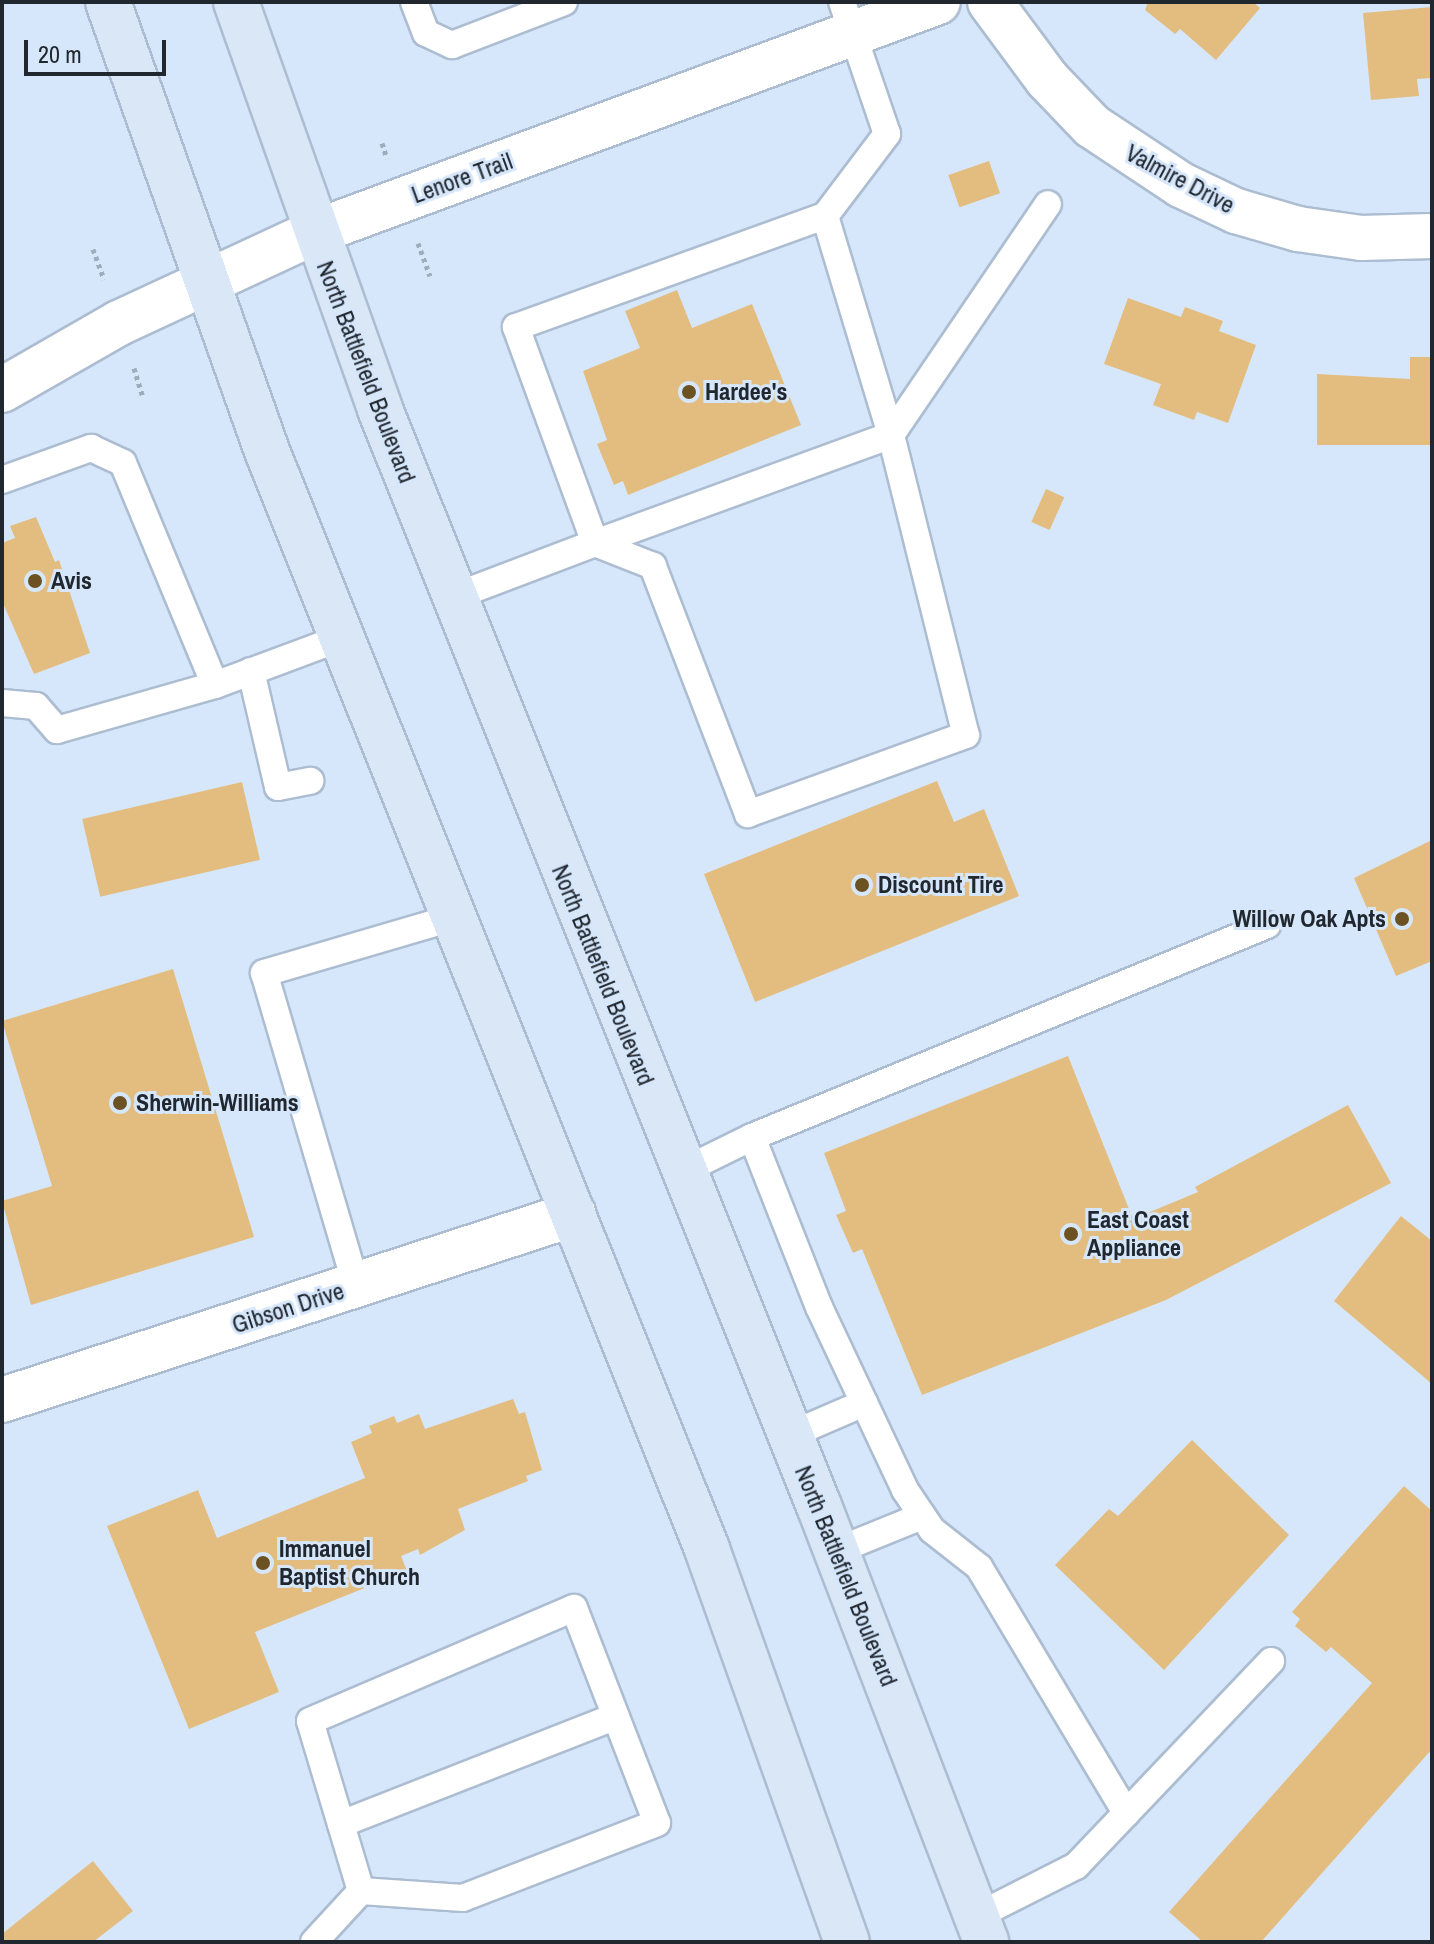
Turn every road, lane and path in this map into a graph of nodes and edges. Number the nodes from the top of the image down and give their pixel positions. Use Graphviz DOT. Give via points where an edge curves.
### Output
graph roads {
  1 [pos="108,2"];
  2 [pos="236,2"];
  3 [pos="414,2"];
  4 [pos="564,2"];
  5 [pos="938,2"];
  6 [pos="990,2"];
  7 [pos="848,18"];
  8 [pos="1048,204"];
  9 [pos="825,216"];
  10 [pos="313,233"];
  11 [pos="1432,236"];
  12 [pos="205,280"];
  13 [pos="2,390"];
  14 [pos="891,435"];
  15 [pos="2,480"];
  16 [pos="595,543"];
  17 [pos="453,597"];
  18 [pos="341,638"];
  19 [pos="251,671"];
  20 [pos="215,685"];
  21 [pos="2,703"];
  22 [pos="310,781"];
  23 [pos="452,918"];
  24 [pos="1267,925"];
  25 [pos="752,1137"];
  26 [pos="683,1171"];
  27 [pos="574,1214"];
  28 [pos="356,1285"];
  29 [pos="2,1400"];
  30 [pos="864,1403"];
  31 [pos="790,1435"];
  32 [pos="922,1516"];
  33 [pos="836,1551"];
  34 [pos="1271,1661"];
  35 [pos="616,1716"];
  36 [pos="1126,1813"];
  37 [pos="341,1824"];
  38 [pos="361,1891"];
  39 [pos="982,1929"];
  40 [pos="314,1942"];
  41 [pos="847,1942"];
  1 -- 12 [label="main road"];
  2 -- 10 [label="main road, North Battlefield Boulevard"];
  3 -- 4 [label="lane" via="426,33 452,45"];
  5 -- 7 [label="street, Lenore Trail"];
  6 -- 11 [label="street, Valmire Drive" via="1047,79 1092,126 1181,185 1236,211 1298,229 1361,238"];
  7 -- 9 [label="lane" via="887,134"];
  7 -- 10 [label="street, Lenore Trail"];
  8 -- 14 [label="lane"];
  9 -- 14 [label="lane"];
  9 -- 16 [label="lane" via="516,327"];
  10 -- 12 [label="street, Lenore Trail"];
  10 -- 17 [label="main road, North Battlefield Boulevard"];
  12 -- 13 [label="street, Lenore Trail"];
  12 -- 18 [label="main road"];
  14 -- 16 [label="lane"];
  14 -- 16 [label="lane" via="966,735 748,814 653,566"];
  15 -- 20 [label="lane" via="91,448 123,463"];
  16 -- 17 [label="lane"];
  17 -- 26 [label="main road, North Battlefield Boulevard"];
  18 -- 19 [label="lane"];
  18 -- 23 [label="main road"];
  19 -- 20 [label="lane"];
  19 -- 22 [label="lane" via="278,787"];
  20 -- 21 [label="lane" via="57,730 36,706"];
  23 -- 27 [label="main road"];
  23 -- 28 [label="lane" via="264,973"];
  24 -- 25 [label="lane"];
  25 -- 26 [label="lane"];
  25 -- 30 [label="lane"];
  26 -- 31 [label="main road, North Battlefield Boulevard"];
  27 -- 28 [label="street, Gibson Drive"];
  27 -- 41 [label="main road" via="707,1549"];
  28 -- 29 [label="street, Gibson Drive"];
  30 -- 31 [label="lane"];
  30 -- 32 [label="lane"];
  31 -- 33 [label="main road, North Battlefield Boulevard"];
  32 -- 33 [label="lane"];
  32 -- 36 [label="lane" via="979,1567"];
  33 -- 39 [label="main road, North Battlefield Boulevard"];
  34 -- 36 [label="lane"];
  35 -- 37 [label="lane"];
  35 -- 37 [label="lane" via="574,1608 310,1721"];
  35 -- 38 [label="lane" via="657,1823 463,1898"];
  36 -- 39 [label="lane" via="1076,1866"];
  37 -- 38 [label="lane"];
  38 -- 40 [label="lane"];
}
